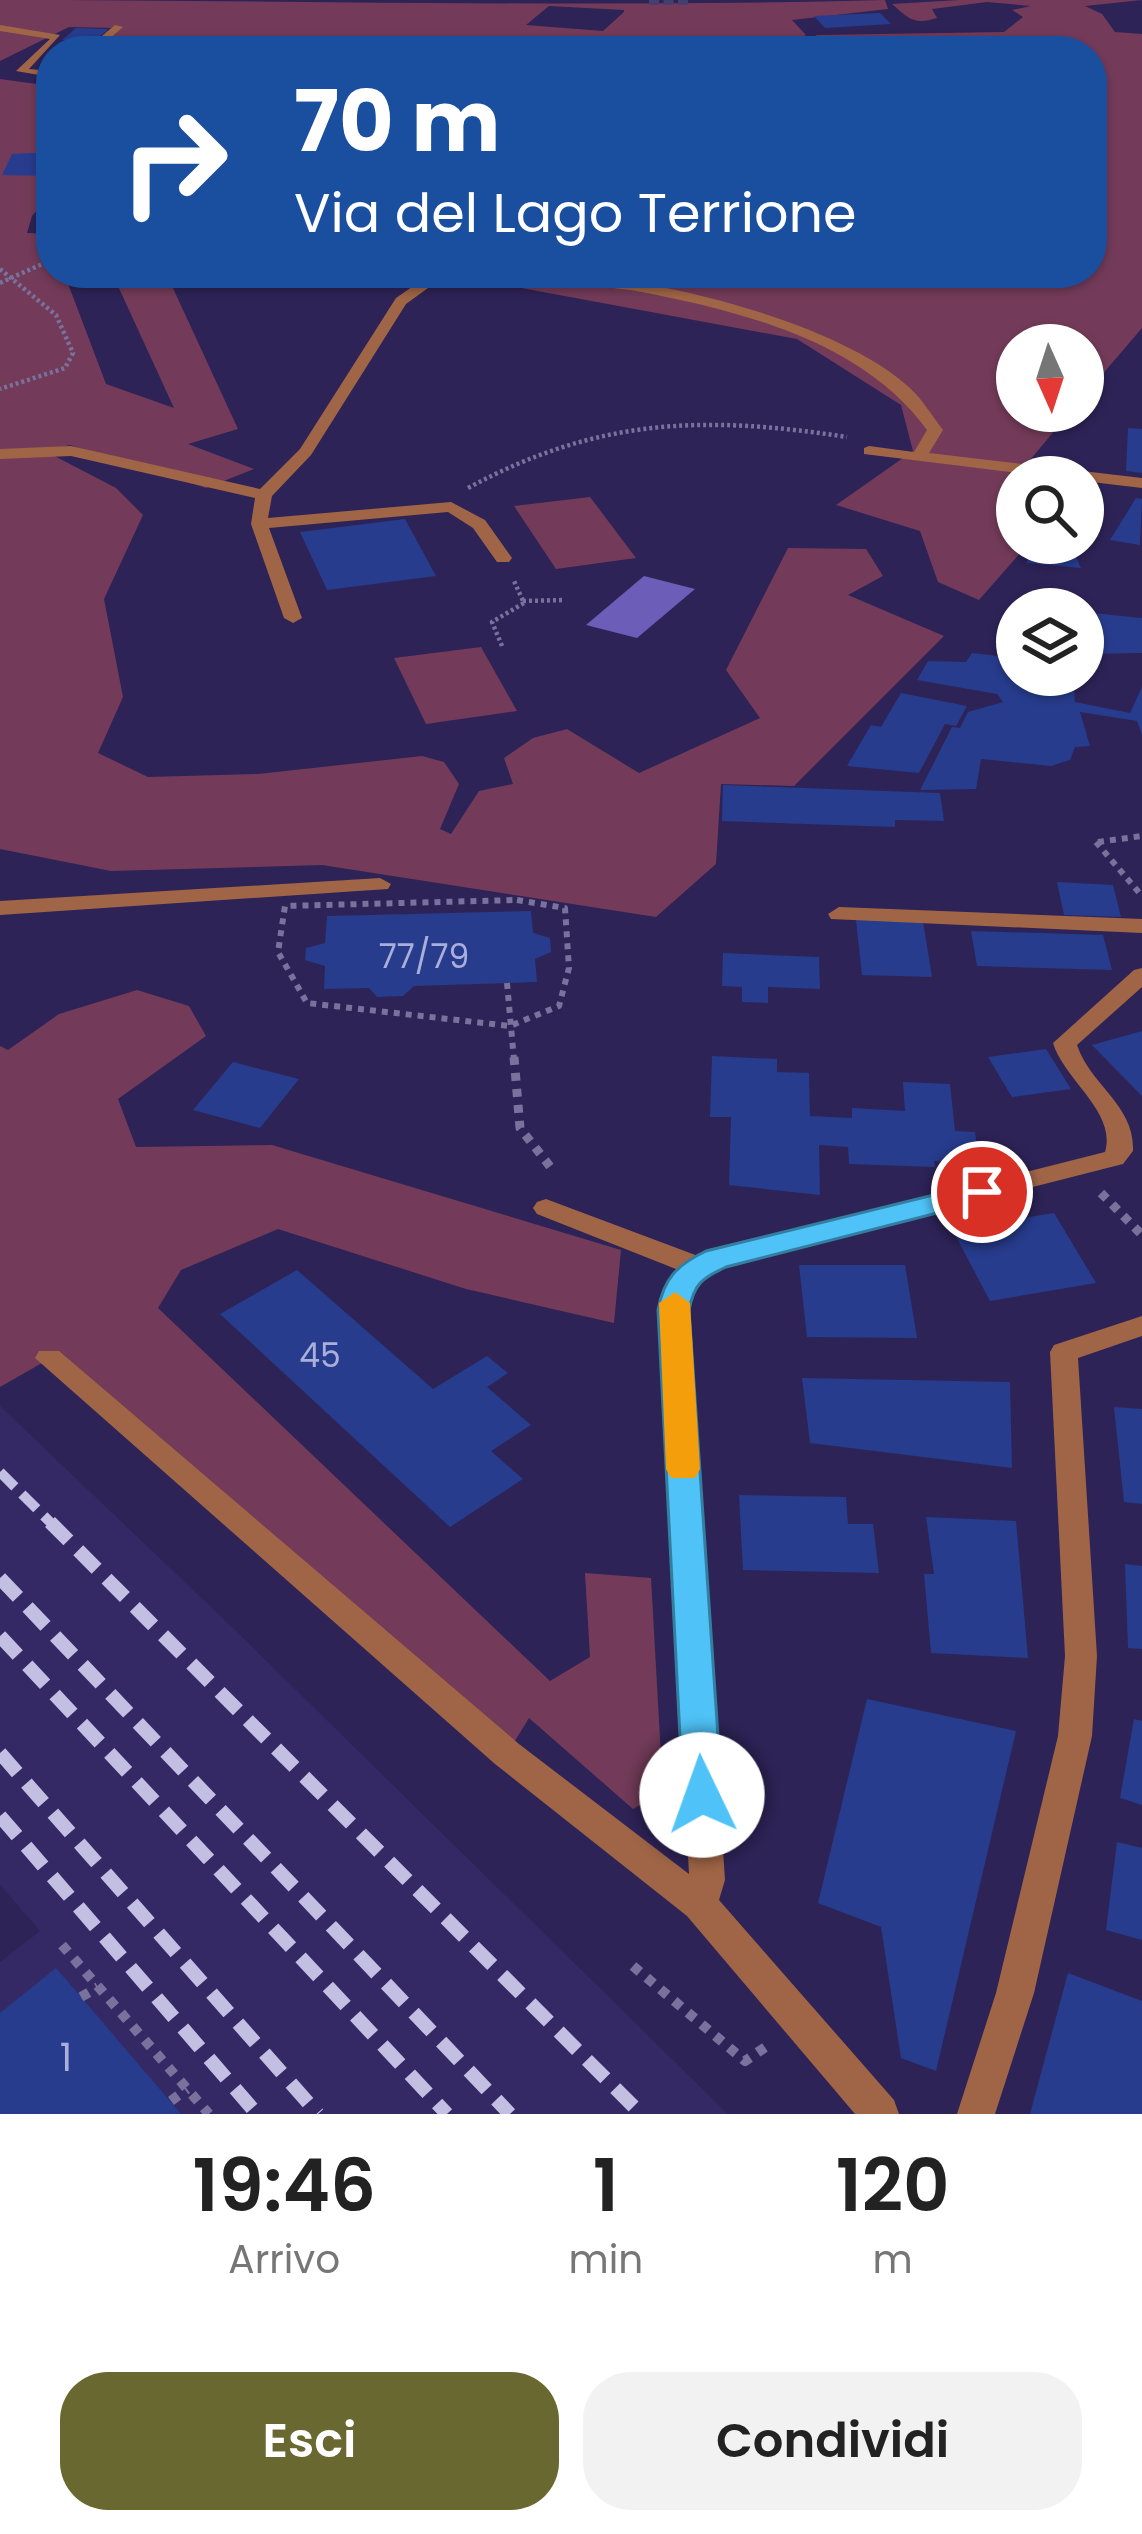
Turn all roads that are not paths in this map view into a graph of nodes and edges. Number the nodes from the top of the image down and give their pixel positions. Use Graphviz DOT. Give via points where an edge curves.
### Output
graph roads {
  1 [pos="118,27"];
  2 [pos="0,28"];
  3 [pos="51,36"];
  4 [pos="107,36"];
  5 [pos="36,57"];
  6 [pos="36,72"];
  7 [pos="424,288"];
  8 [pos="617,288"];
  9 [pos="869,451"];
  10 [pos="0,454"];
  11 [pos="922,454"];
  12 [pos="1142,483"];
  13 [pos="264,495"];
  14 [pos="259,524"];
  15 [pos="503,558"];
  16 [pos="293,618"];
  17 [pos="380,884"];
  18 [pos="0,908"];
  19 [pos="839,914"];
  20 [pos="1142,926"];
  21 [pos="1142,975"];
  22 [pos="545,1208"];
  23 [pos="696,1266"];
  24 [pos="1142,1326"];
  25 [pos="49,1358"];
  26 [pos="700,1904"];
  27 [pos="880,2114"];
  28 [pos="976,2114"];
  1 -- 4 [label="street"];
  2 -- 3 [label="street"];
  5 -- 6 [label="street" via="21,71"];
  7 -- 13 [label="street" via="401,301 306,452"];
  8 -- 11 [label="street" via="790,326 832,344 918,404 935,430"];
  9 -- 11 [label="street"];
  10 -- 13 [label="street" via="71,451"];
  11 -- 12 [label="street"];
  13 -- 14 [label="street"];
  14 -- 15 [label="street" via="451,507 479,524"];
  14 -- 16 [label="street"];
  17 -- 18 [label="street"];
  19 -- 20 [label="street"];
  21 -- 23 [label="street" via="1066,1043 1117,1123 1123,1141 1114,1158"];
  22 -- 23 [label="street"];
  23 -- 26 [label="street" via="673,1310 707,1880"];
  24 -- 28 [label="street" via="1064,1352 1081,1656 1076,1736 1016,1993"];
  25 -- 26 [label="street" via="507,1754"];
  26 -- 27 [label="street"];
}
